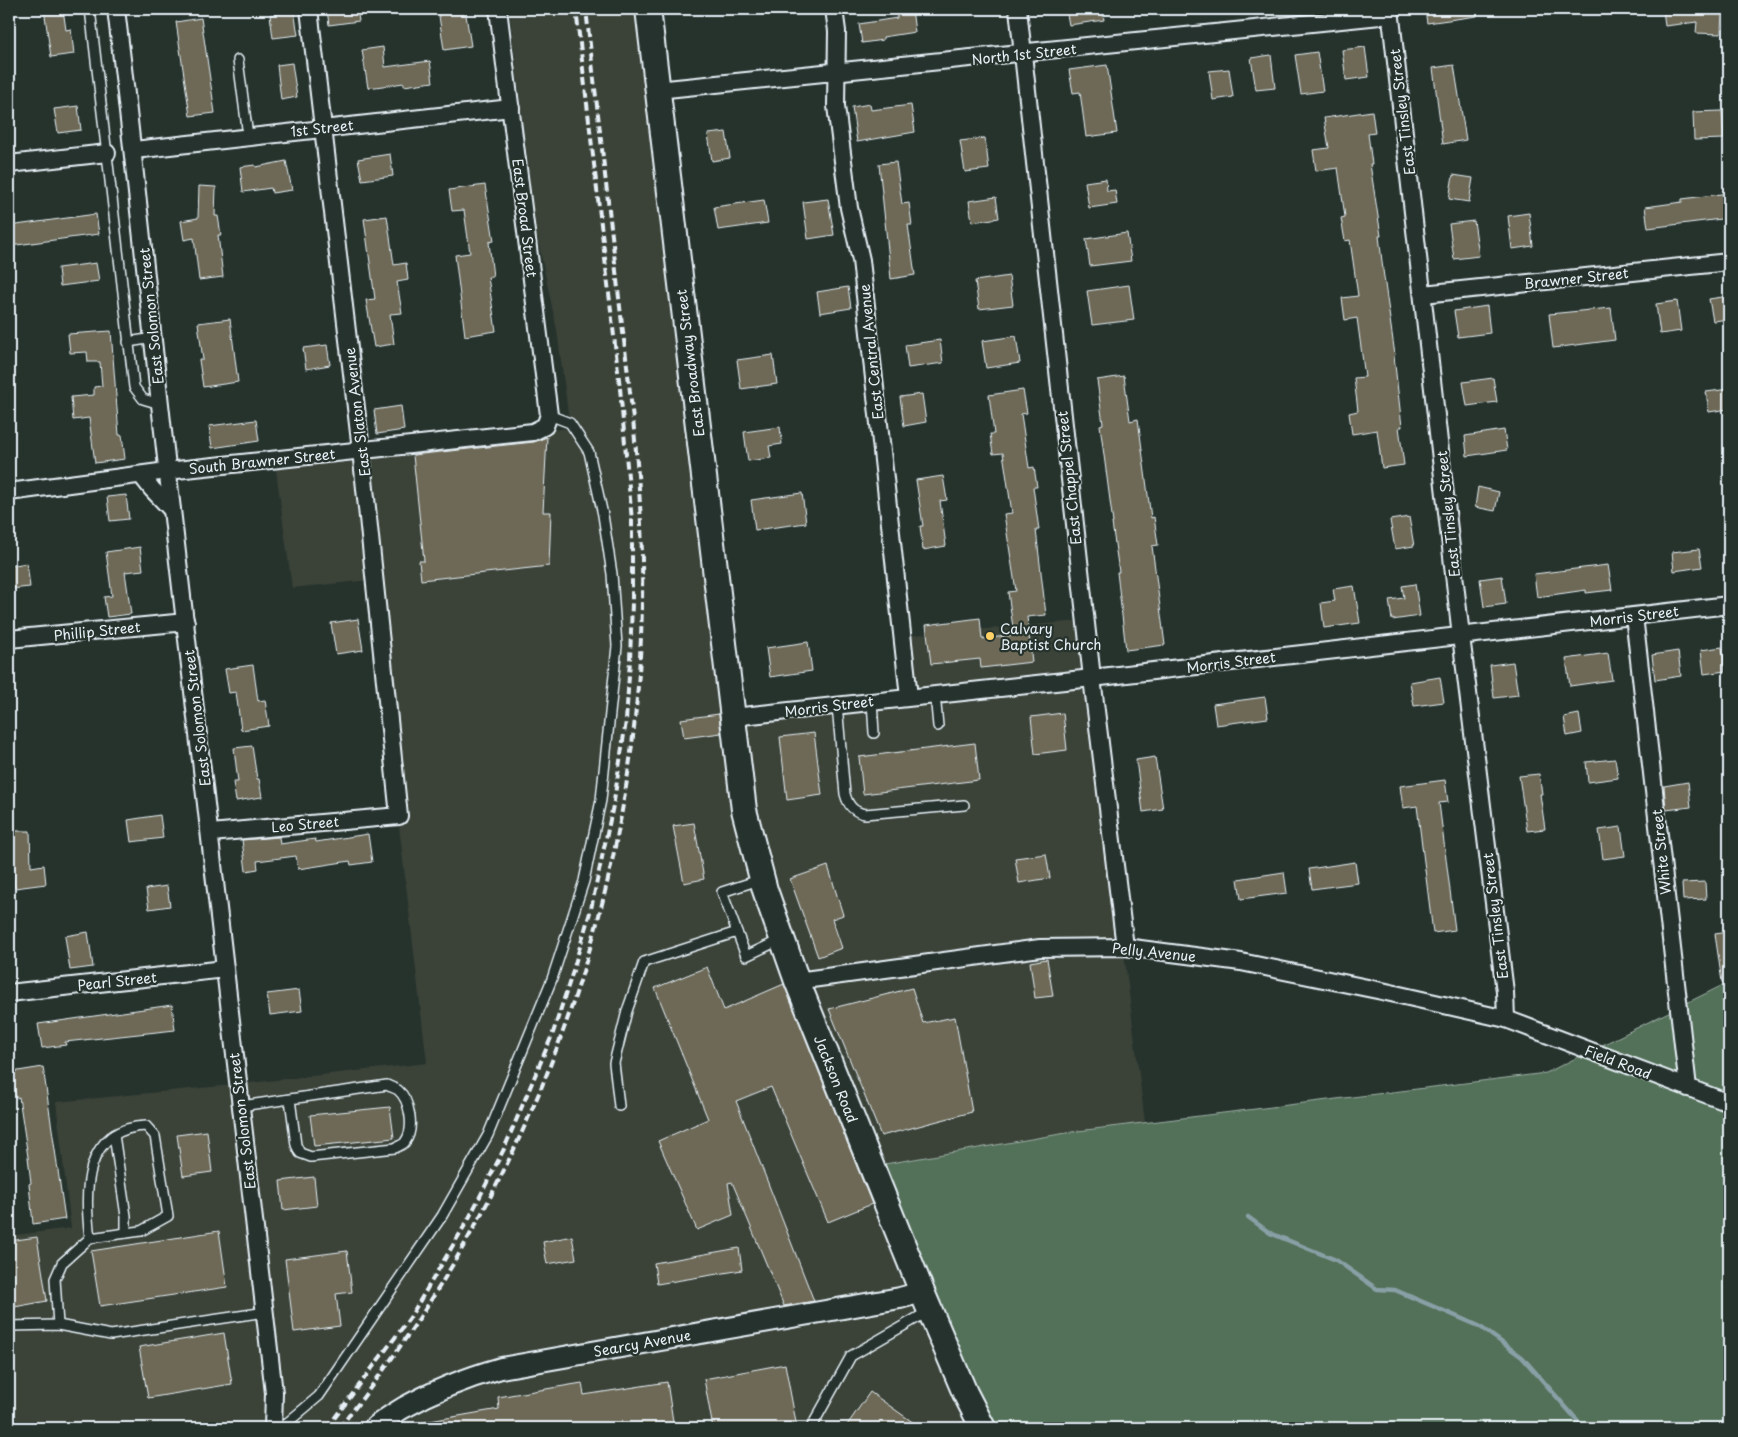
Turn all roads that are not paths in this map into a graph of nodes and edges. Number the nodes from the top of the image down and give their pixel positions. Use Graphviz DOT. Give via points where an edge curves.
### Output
graph roads {
  1 [pos="90,9"];
  2 [pos="116,9"];
  3 [pos="309,9"];
  4 [pos="498,9"];
  5 [pos="648,9"];
  6 [pos="834,9"];
  7 [pos="1018,9"];
  8 [pos="1390,12"];
  9 [pos="1022,54"];
  10 [pos="238,60"];
  11 [pos="837,73"];
  12 [pos="657,90"];
  13 [pos="511,108"];
  14 [pos="324,128"];
  15 [pos="248,136"];
  16 [pos="134,150"];
  17 [pos="107,153"];
  18 [pos="9,164"];
  19 [pos="1729,262"];
  20 [pos="1423,294"];
  21 [pos="154,338"];
  22 [pos="128,342"];
  23 [pos="160,404"];
  24 [pos="547,420"];
  25 [pos="362,450"];
  26 [pos="168,471"];
  27 [pos="141,475"];
  28 [pos="9,492"];
  29 [pos="172,510"];
  30 [pos="1729,605"];
  31 [pos="1634,616"];
  32 [pos="186,622"];
  33 [pos="1462,636"];
  34 [pos="9,639"];
  35 [pos="1092,678"];
  36 [pos="935,694"];
  37 [pos="909,697"];
  38 [pos="872,701"];
  39 [pos="837,705"];
  40 [pos="733,717"];
  41 [pos="938,726"];
  42 [pos="874,733"];
  43 [pos="964,805"];
  44 [pos="399,816"];
  45 [pos="210,833"];
  46 [pos="762,879"];
  47 [pos="737,932"];
  48 [pos="782,939"];
  49 [pos="1125,947"];
  50 [pos="225,969"];
  51 [pos="797,981"];
  52 [pos="9,993"];
  53 [pos="1506,1020"];
  54 [pos="1688,1088"];
  55 [pos="290,1099"];
  56 [pos="1729,1102"];
  57 [pos="241,1106"];
  58 [pos="619,1106"];
  59 [pos="114,1135"];
  60 [pos="126,1233"];
  61 [pos="90,1238"];
  62 [pos="926,1301"];
  63 [pos="264,1312"];
  64 [pos="58,1325"];
  65 [pos="9,1326"];
  66 [pos="379,1426"];
  67 [pos="273,1428"];
  68 [pos="280,1428"];
  69 [pos="811,1428"];
  70 [pos="983,1428"];
  1 -- 17 [label="lane"];
  2 -- 16 [label="street, East Solomon Street"];
  3 -- 14 [label="street, East Slaton Avenue"];
  4 -- 13 [label="street, East Broad Street"];
  5 -- 12 [label="main road, East Broadway Street"];
  6 -- 11 [label="street, East Central Avenue"];
  7 -- 9 [label="street, East Chappel Street"];
  8 -- 9 [label="street, North 1st Street"];
  8 -- 20 [label="street, East Tinsley Street"];
  9 -- 11 [label="street, North 1st Street"];
  9 -- 35 [label="street, East Chappel Street"];
  10 -- 15 [label="lane"];
  11 -- 12 [label="street, North 1st Street"];
  11 -- 37 [label="street, East Central Avenue" via="836,106 849,208 861,260"];
  12 -- 40 [label="main road, East Broadway Street"];
  13 -- 14 [label="street, 1st Street"];
  13 -- 24 [label="street, East Broad Street"];
  14 -- 15 [label="street, 1st Street"];
  14 -- 25 [label="street, East Slaton Avenue"];
  15 -- 16 [label="street, 1st Street"];
  16 -- 21 [label="street, East Solomon Street"];
  17 -- 18 [label="street"];
  17 -- 22 [label="lane"];
  19 -- 20 [label="street, Brawner Street"];
  20 -- 33 [label="street, East Tinsley Street"];
  21 -- 22 [label="lane"];
  21 -- 23 [label="street, East Solomon Street"];
  22 -- 23 [label="lane" via="134,386 143,399"];
  23 -- 26 [label="street, East Solomon Street"];
  24 -- 25 [label="street, South Brawner Street" via="533,432"];
  24 -- 68 [label="lane" via="570,423 589,452 612,574 616,655 601,800 584,882 552,979 488,1135 442,1216 319,1396"];
  25 -- 26 [label="street, South Brawner Street"];
  25 -- 44 [label="street, East Slaton Avenue"];
  26 -- 27 [label="street, South Brawner Street"];
  26 -- 29 [label="street, East Solomon Street"];
  27 -- 28 [label="street, South Brawner Street"];
  27 -- 29 [label="street"];
  29 -- 32 [label="street, East Solomon Street"];
  30 -- 31 [label="street, Morris Street"];
  31 -- 33 [label="street, Morris Street"];
  31 -- 54 [label="street, White Street"];
  32 -- 34 [label="street, Phillip Street"];
  32 -- 45 [label="street, East Solomon Street"];
  33 -- 35 [label="street, Morris Street"];
  33 -- 53 [label="street, East Tinsley Street"];
  35 -- 36 [label="street, Morris Street"];
  35 -- 49 [label="street, East Chappel Street"];
  36 -- 37 [label="street, Morris Street"];
  36 -- 41 [label="lane"];
  37 -- 38 [label="street, Morris Street"];
  38 -- 39 [label="street, Morris Street"];
  38 -- 42 [label="lane"];
  39 -- 40 [label="street, Morris Street"];
  39 -- 43 [label="lane" via="845,794 853,809 865,814"];
  40 -- 46 [label="main road, Jackson Road" via="744,810"];
  44 -- 45 [label="street, Leo Street"];
  45 -- 50 [label="street, East Solomon Street"];
  46 -- 47 [label="lane" via="722,892"];
  46 -- 48 [label="main road, Jackson Road"];
  47 -- 48 [label="lane" via="746,956"];
  47 -- 58 [label="lane" via="644,962 614,1064"];
  48 -- 51 [label="main road, Jackson Road"];
  49 -- 51 [label="street, Pelly Avenue" via="1040,948"];
  49 -- 53 [label="street, Pelly Avenue" via="1241,962"];
  50 -- 52 [label="street, Pearl Street"];
  50 -- 57 [label="street, East Solomon Street"];
  51 -- 62 [label="main road, Jackson Road"];
  53 -- 54 [label="street, Field Road"];
  54 -- 56 [label="street, Field Road"];
  55 -- 55 [label="lane" via="387,1086 398,1090 406,1101 409,1132 405,1143 395,1148 311,1157 300,1154"];
  55 -- 57 [label="lane"];
  57 -- 63 [label="street, East Solomon Street"];
  59 -- 60 [label="lane"];
  59 -- 60 [label="lane" via="146,1126 155,1136 168,1216 141,1231"];
  59 -- 61 [label="lane" via="96,1152 88,1180"];
  60 -- 61 [label="lane"];
  61 -- 64 [label="lane" via="62,1263 56,1279"];
  62 -- 66 [label="street, Searcy Avenue" via="900,1298 501,1368 459,1381 421,1398"];
  62 -- 69 [label="lane" via="851,1356"];
  62 -- 70 [label="main road, Jackson Road"];
  63 -- 64 [label="lane" via="111,1335"];
  63 -- 67 [label="street, East Solomon Street" via="274,1393"];
  64 -- 65 [label="lane"];
}
